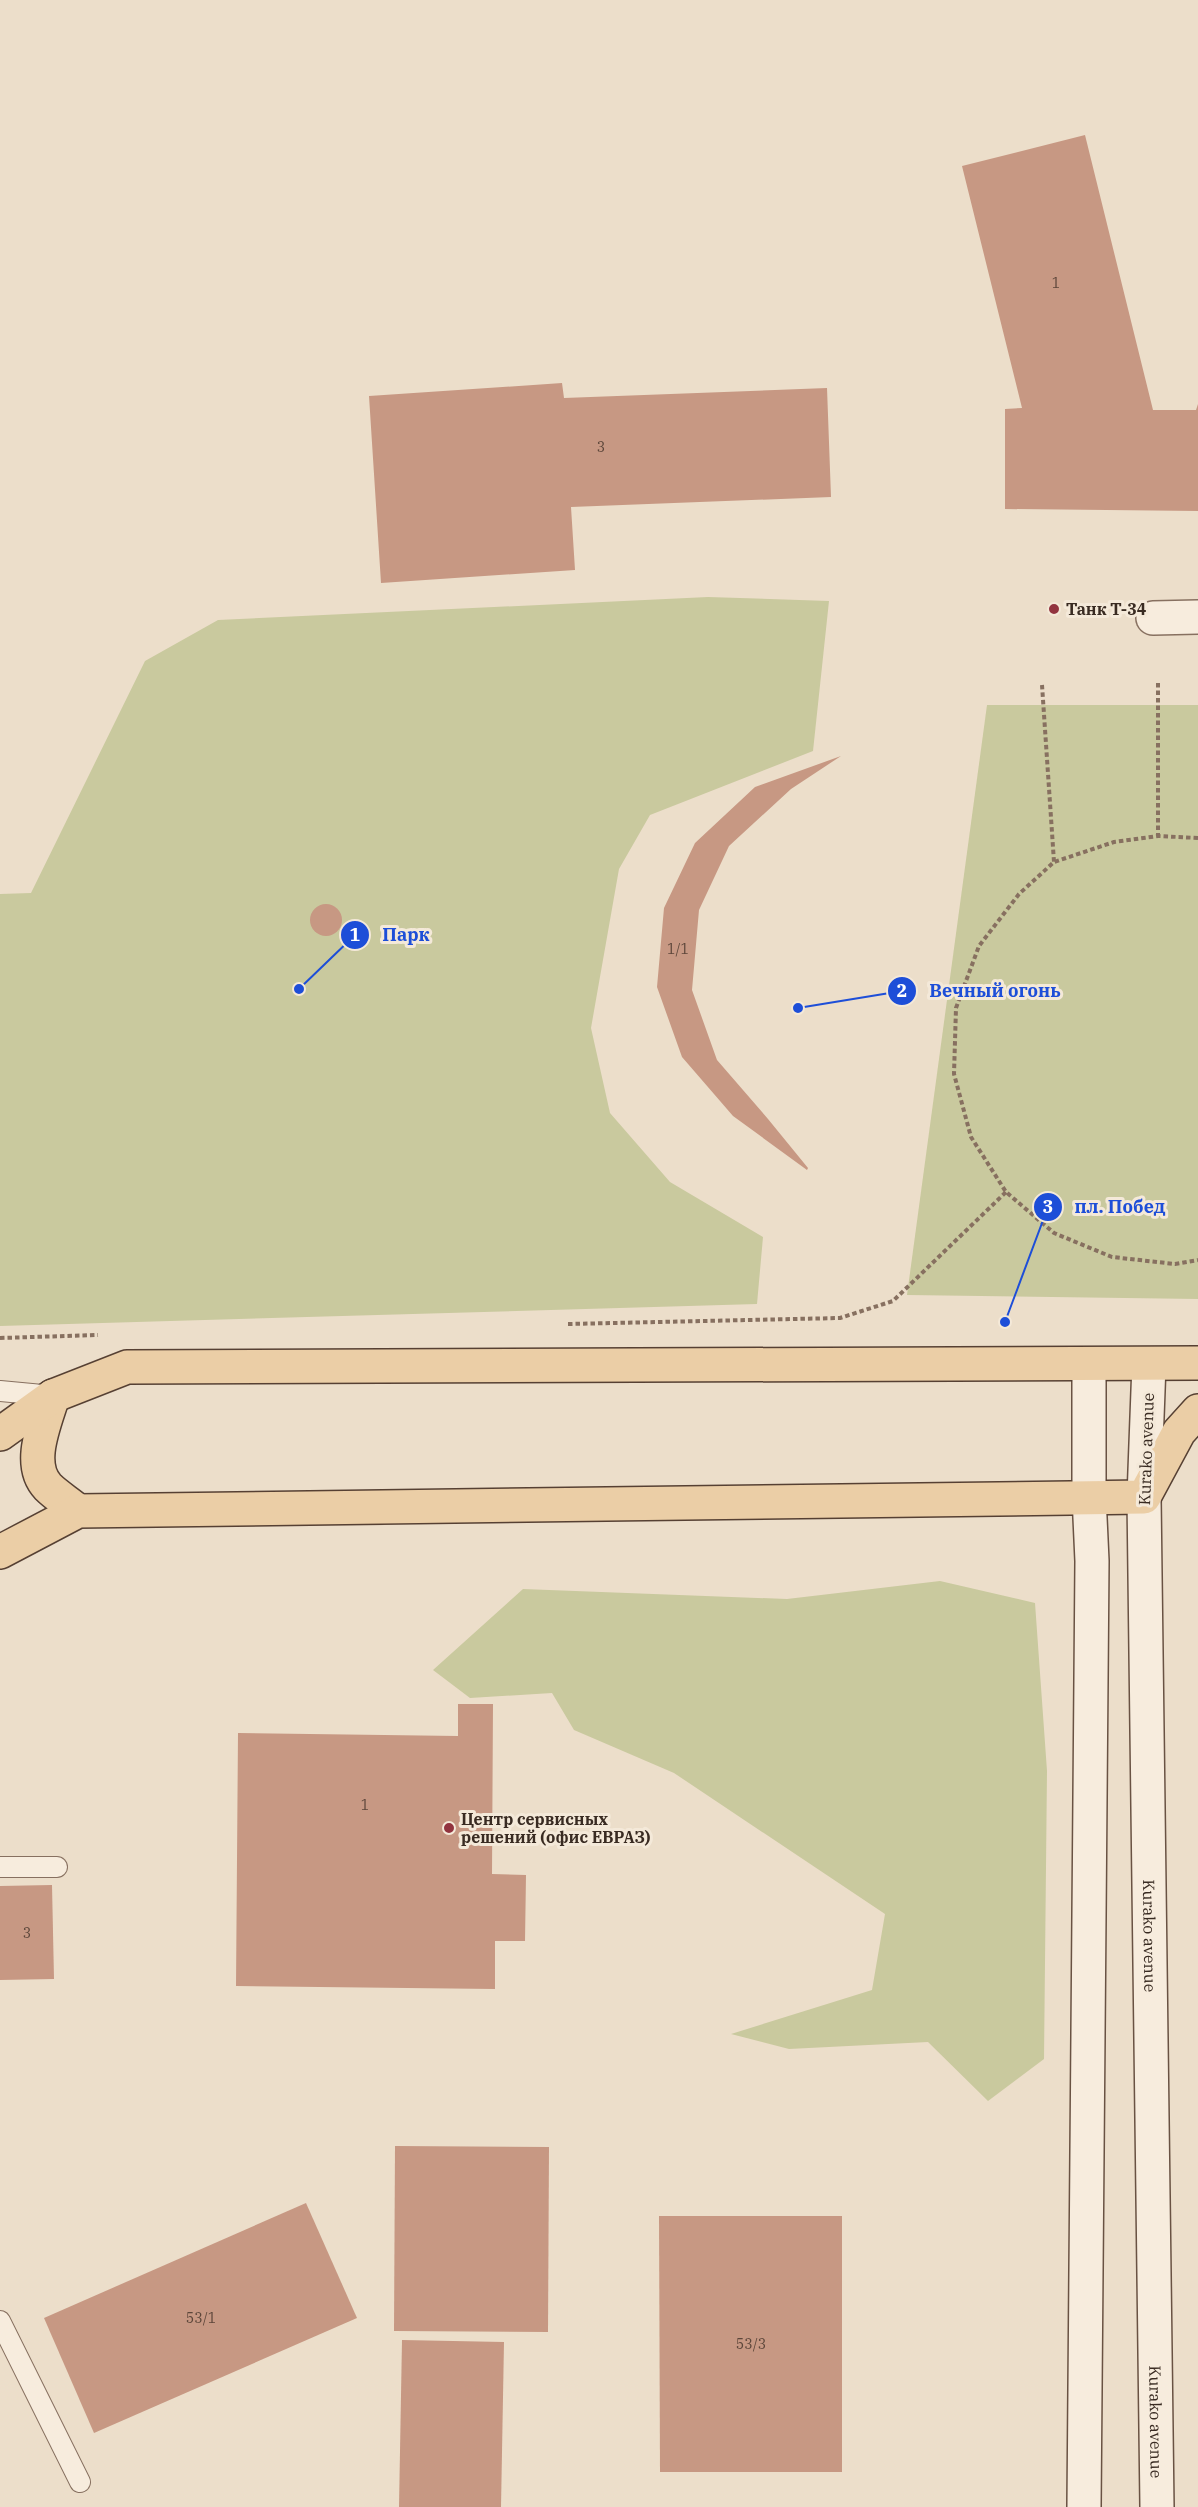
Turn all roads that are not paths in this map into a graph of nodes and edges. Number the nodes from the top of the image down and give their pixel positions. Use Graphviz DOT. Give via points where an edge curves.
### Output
graph roads {
  1 [pos="1198,617"];
  2 [pos="1153,618"];
  3 [pos="1198,1363"];
  4 [pos="1149,1364"];
  5 [pos="1089,1365"];
  6 [pos="0,1391"];
  7 [pos="52,1396"];
  8 [pos="1198,1411"];
  9 [pos="0,1434"];
  10 [pos="1089,1496"];
  11 [pos="1144,1497"];
  12 [pos="78,1511"];
  13 [pos="0,1552"];
  14 [pos="0,1867"];
  15 [pos="57,1867"];
  16 [pos="0,2321"];
  17 [pos="80,2482"];
  18 [pos="1084,2507"];
  19 [pos="1157,2507"];
  1 -- 2 [label="main road"];
  3 -- 4 [label="main road"];
  4 -- 5 [label="main road"];
  4 -- 11 [label="main road, Kurako avenue"];
  5 -- 7 [label="main road" via="127,1367"];
  5 -- 10 [label="main road"];
  6 -- 7 [label="lane"];
  7 -- 9 [label="main road"];
  7 -- 12 [label="main road" via="38,1451 40,1473 47,1486"];
  8 -- 11 [label="main road" via="1179,1432"];
  10 -- 11 [label="main road"];
  10 -- 12 [label="main road"];
  10 -- 18 [label="main road" via="1092,1573"];
  11 -- 19 [label="main road, Kurako avenue"];
  12 -- 13 [label="main road"];
  14 -- 15 [label="lane"];
  16 -- 17 [label="lane"];
}
